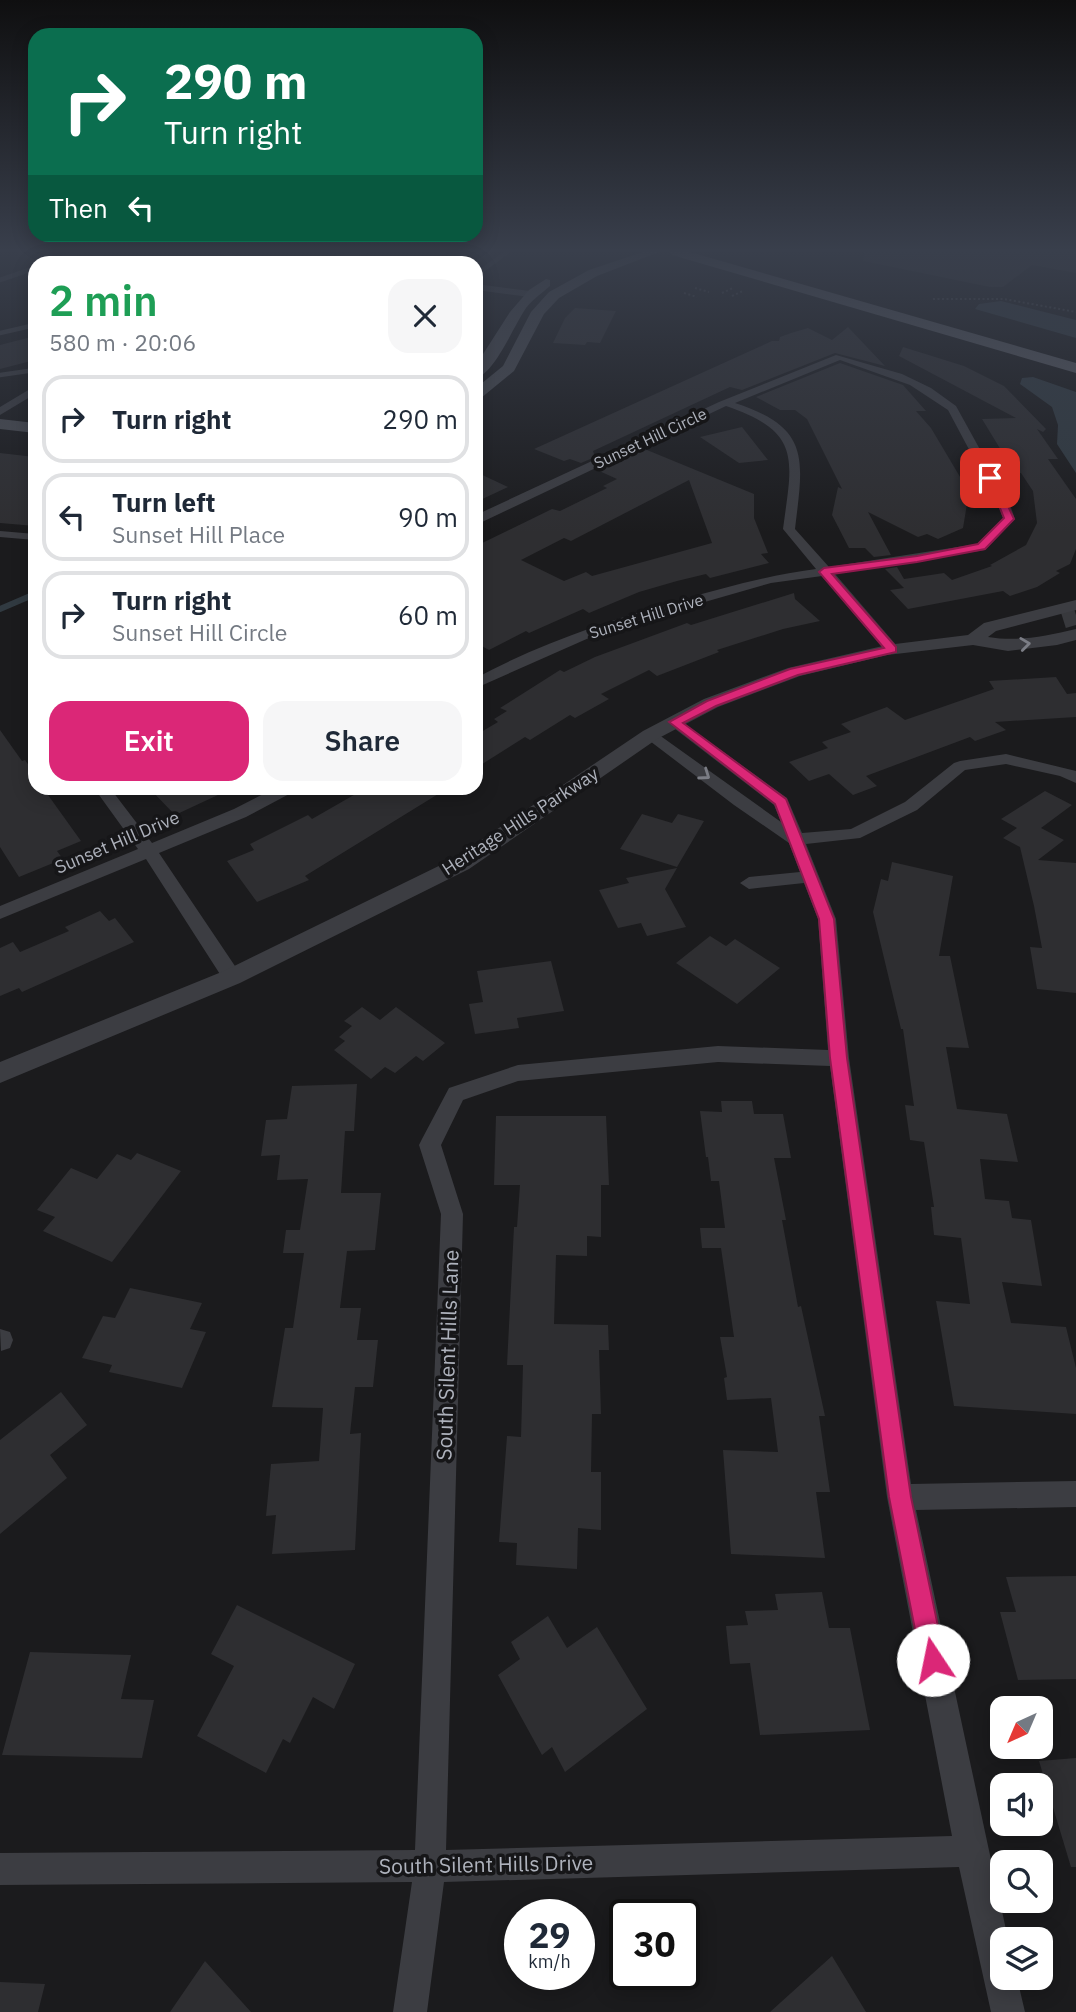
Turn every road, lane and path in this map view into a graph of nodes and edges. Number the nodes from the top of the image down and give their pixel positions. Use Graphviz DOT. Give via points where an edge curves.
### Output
graph roads {
  1 [pos="496,346"];
  2 [pos="520,346"];
  3 [pos="1001,346"];
  4 [pos="1044,346"];
  5 [pos="1076,355"];
  6 [pos="483,366"];
  7 [pos="1076,368"];
  8 [pos="28,371"];
  9 [pos="0,375"];
  10 [pos="483,389"];
  11 [pos="28,394"];
  12 [pos="726,403"];
  13 [pos="0,412"];
  14 [pos="0,424"];
  15 [pos="28,427"];
  16 [pos="0,438"];
  17 [pos="28,440"];
  18 [pos="483,517"];
  19 [pos="0,534"];
  20 [pos="28,536"];
  21 [pos="824,572"];
  22 [pos="1076,605"];
  23 [pos="1065,627"];
  24 [pos="977,637"];
  25 [pos="892,649"];
  26 [pos="483,680"];
  27 [pos="675,722"];
  28 [pos="650,735"];
  29 [pos="1076,778"];
  30 [pos="107,795"];
  31 [pos="274,795"];
  32 [pos="795,839"];
  33 [pos="149,851"];
  34 [pos="808,877"];
  35 [pos="749,883"];
  36 [pos="0,914"];
  37 [pos="232,977"];
  38 [pos="839,1058"];
  39 [pos="0,1073"];
  40 [pos="1076,1494"];
  41 [pos="900,1497"];
  42 [pos="971,1851"];
  43 [pos="430,1866"];
  44 [pos="0,1869"];
  45 [pos="410,2012"];
  46 [pos="1008,2012"];
  1 -- 6 [label="main road"];
  2 -- 10 [label="main road" via="509,368"];
  3 -- 7 [label="main road"];
  4 -- 5 [label="main road"];
  8 -- 9 [label="lane"];
  11 -- 13 [label="street"];
  12 -- 18 [label="street, Sunset Hill Circle"];
  12 -- 21 [label="street" via="768,419 785,437 795,458 789,529"];
  12 -- 21 [label="street, Sunset Hill Circle" via="839,357 901,377 952,408 1009,519 981,547"];
  14 -- 15 [label="main road"];
  16 -- 17 [label="main road"];
  19 -- 20 [label="lane"];
  21 -- 25 [label="street"];
  21 -- 26 [label="street, Sunset Hill Drive" via="770,579 602,627"];
  22 -- 24 [label="street, Heritage Hills Parkway" via="990,627"];
  23 -- 24 [label="street, Heritage Hills Parkway"];
  24 -- 23 [label="street, Heritage Hills Parkway, one-way" via="1008,646"];
  24 -- 25 [label="street, Heritage Hills Parkway"];
  25 -- 27 [label="street, Heritage Hills Parkway" via="794,672 711,703"];
  27 -- 28 [label="street, Heritage Hills Parkway"];
  27 -- 32 [label="street" via="781,802"];
  28 -- 32 [label="street, one-way"];
  28 -- 37 [label="street, Heritage Hills Parkway" via="461,864"];
  29 -- 32 [label="street" via="1006,759 960,766 911,806 854,834"];
  30 -- 33 [label="street"];
  31 -- 33 [label="street, Sunset Hill Drive"];
  32 -- 34 [label="street"];
  33 -- 36 [label="street, Sunset Hill Drive"];
  33 -- 37 [label="street"];
  34 -- 35 [label="street"];
  34 -- 38 [label="street" via="827,919"];
  37 -- 39 [label="street, Heritage Hills Parkway"];
  38 -- 41 [label="street"];
  38 -- 43 [label="street, South Silent Hills Lane" via="705,1055 518,1073 456,1094 430,1145 452,1214"];
  40 -- 41 [label="street"];
  41 -- 42 [label="street"];
  42 -- 43 [label="street, South Silent Hills Drive"];
  42 -- 46 [label="street"];
  43 -- 44 [label="street, South Silent Hills Drive"];
  43 -- 45 [label="street, South Silent Hills Lane"];
}
